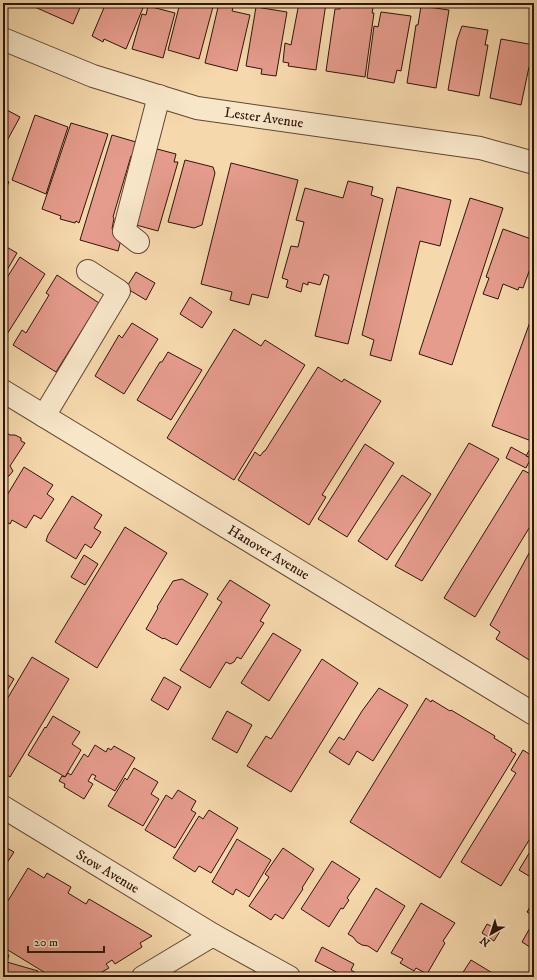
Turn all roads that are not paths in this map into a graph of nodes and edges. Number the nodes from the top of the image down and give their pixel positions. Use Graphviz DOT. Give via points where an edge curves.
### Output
graph roads {
  1 [pos="3,39"];
  2 [pos="159,96"];
  3 [pos="534,163"];
  4 [pos="138,242"];
  5 [pos="88,271"];
  6 [pos="3,392"];
  7 [pos="44,416"];
  8 [pos="534,714"];
  9 [pos="3,808"];
  10 [pos="213,935"];
  11 [pos="143,977"];
  12 [pos="289,977"];
  1 -- 2 [label="street, Lester Avenue" via="93,76"];
  2 -- 3 [label="street, Lester Avenue" via="197,108 480,148"];
  2 -- 4 [label="street" via="124,231"];
  5 -- 7 [label="street" via="119,291"];
  6 -- 7 [label="street, Hanover Avenue"];
  7 -- 8 [label="street, Hanover Avenue"];
  9 -- 10 [label="street, Stow Avenue"];
  10 -- 11 [label="street"];
  10 -- 12 [label="street, Stow Avenue"];
}
